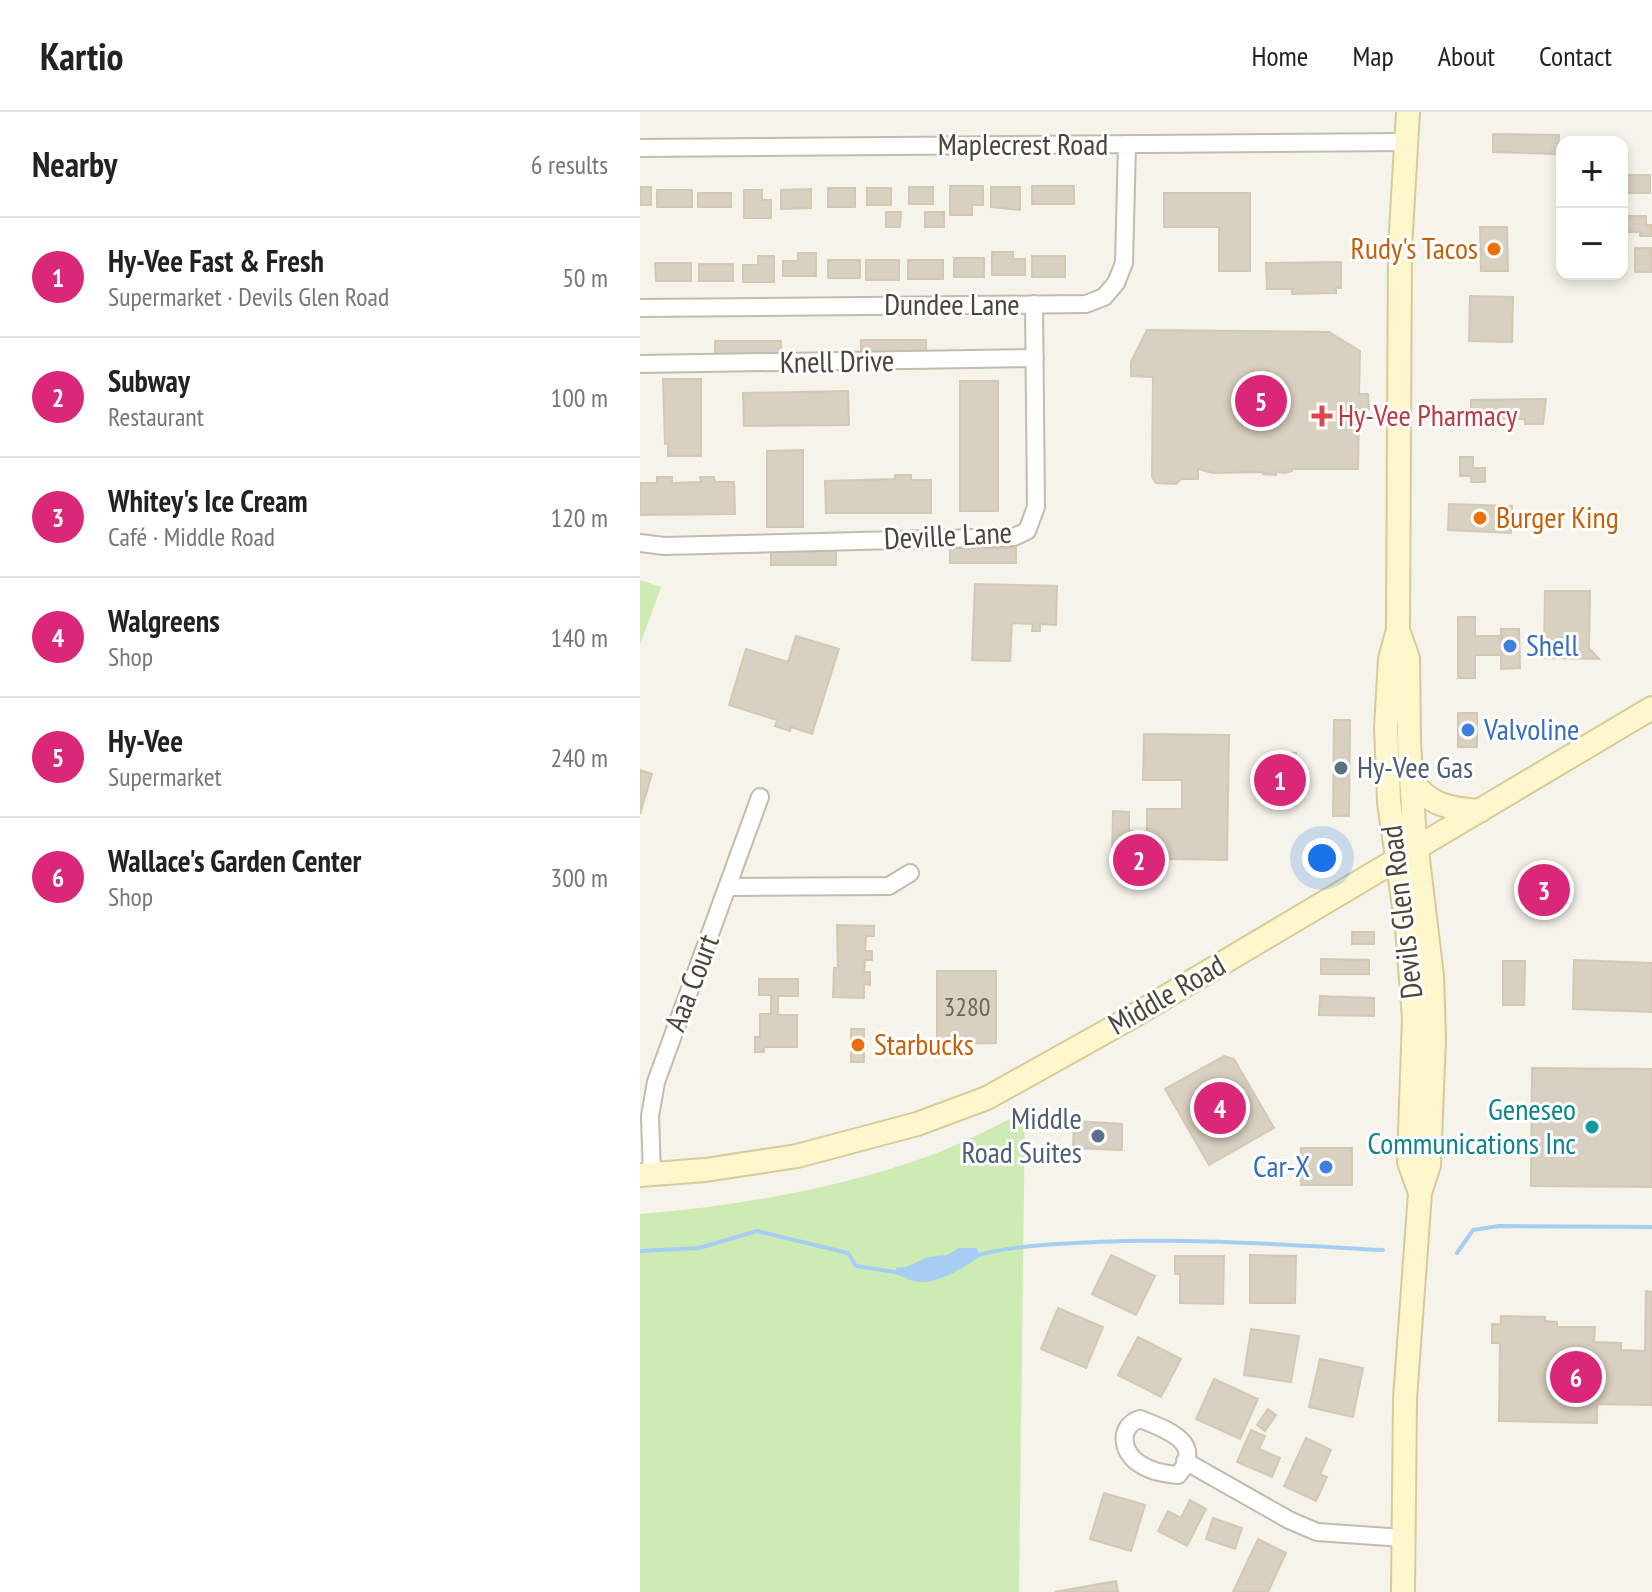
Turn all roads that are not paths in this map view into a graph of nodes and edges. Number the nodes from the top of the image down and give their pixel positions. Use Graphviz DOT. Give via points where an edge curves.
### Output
graph roads {
  1 [pos="1408,112"];
  2 [pos="1405,142"];
  3 [pos="1127,144"];
  4 [pos="640,148"];
  5 [pos="1034,304"];
  6 [pos="640,308"];
  7 [pos="1035,358"];
  8 [pos="640,364"];
  9 [pos="640,543"];
  10 [pos="1398,630"];
  11 [pos="1652,708"];
  12 [pos="1411,778"];
  13 [pos="760,797"];
  14 [pos="1480,811"];
  15 [pos="1407,854"];
  16 [pos="910,873"];
  17 [pos="728,887"];
  18 [pos="646,1175"];
  19 [pos="1185,1461"];
  20 [pos="1403,1538"];
  21 [pos="1403,1592"];
  1 -- 2 [label="main road, Devils Glen Road"];
  2 -- 3 [label="street, Maplecrest Road"];
  2 -- 10 [label="main road, Devils Glen Road"];
  3 -- 4 [label="street, Maplecrest Road"];
  3 -- 5 [label="street, Dundee Lane" via="1124,263 1116,283 1104,297 1086,304"];
  5 -- 6 [label="street, Dundee Lane"];
  5 -- 7 [label="street, Deville Lane"];
  7 -- 8 [label="street, Knell Drive"];
  7 -- 9 [label="street, Deville Lane" via="1036,507 1027,531 1014,537"];
  10 -- 12 [label="main road, Devils Glen Road" via="1408,658"];
  10 -- 15 [label="main road, Devils Glen Road" via="1390,659 1386,728 1389,802"];
  11 -- 14 [label="main road, Middle Road"];
  12 -- 14 [label="main road" via="1429,799"];
  12 -- 15 [label="main road, Devils Glen Road"];
  13 -- 17 [label="street, Aaa Court"];
  14 -- 15 [label="main road, Middle Road"];
  15 -- 18 [label="main road, Middle Road" via="987,1098 917,1124 797,1156"];
  15 -- 20 [label="main road, Devils Glen Road" via="1414,1018 1409,1162 1420,1193 1405,1399"];
  16 -- 17 [label="street" via="889,886"];
  17 -- 18 [label="street, Aaa Court" via="656,1082"];
  19 -- 20 [label="street" via="1317,1532"];
  20 -- 21 [label="main road, Devils Glen Road"];
}
